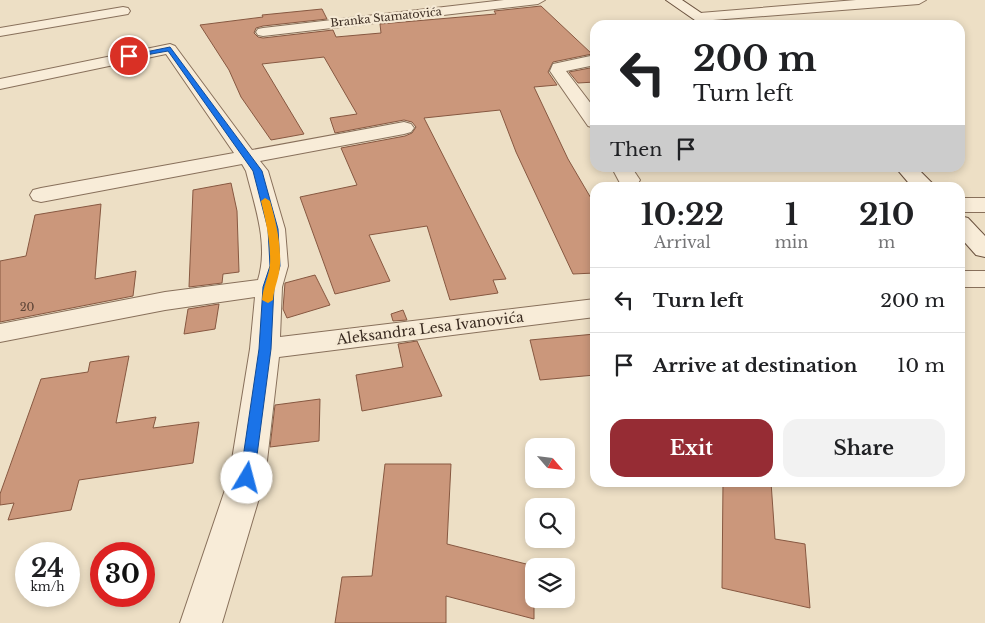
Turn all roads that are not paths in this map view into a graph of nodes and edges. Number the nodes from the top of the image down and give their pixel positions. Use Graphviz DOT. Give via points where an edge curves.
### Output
graph roads {
  1 [pos="538,0"];
  2 [pos="672,0"];
  3 [pos="919,0"];
  4 [pos="123,11"];
  5 [pos="700,17"];
  6 [pos="704,20"];
  7 [pos="0,32"];
  8 [pos="263,32"];
  9 [pos="590,61"];
  10 [pos="0,84"];
  11 [pos="590,115"];
  12 [pos="404,128"];
  13 [pos="248,157"];
  14 [pos="910,172"];
  15 [pos="920,182"];
  16 [pos="41,194"];
  17 [pos="965,205"];
  18 [pos="985,205"];
  19 [pos="965,228"];
  20 [pos="985,250"];
  21 [pos="965,279"];
  22 [pos="985,279"];
  23 [pos="269,287"];
  24 [pos="590,309"];
  25 [pos="0,333"];
  26 [pos="265,349"];
  27 [pos="201,623"];
  1 -- 8 [label="street, Branka Stamatovića"];
  2 -- 5 [label="street"];
  3 -- 5 [label="street"];
  4 -- 7 [label="street"];
  5 -- 6 [label="street"];
  9 -- 11 [label="street" via="566,64 558,71"];
  10 -- 13 [label="street" via="170,49"];
  12 -- 13 [label="street"];
  13 -- 16 [label="street"];
  13 -- 23 [label="street" via="257,171 273,229 275,266"];
  14 -- 15 [label="street"];
  17 -- 18 [label="street"];
  19 -- 20 [label="street"];
  21 -- 22 [label="street"];
  23 -- 25 [label="street" via="165,301"];
  23 -- 26 [label="street"];
  24 -- 26 [label="street, Aleksandra Lesa Ivanovića"];
  26 -- 27 [label="street" via="247,478"];
}
